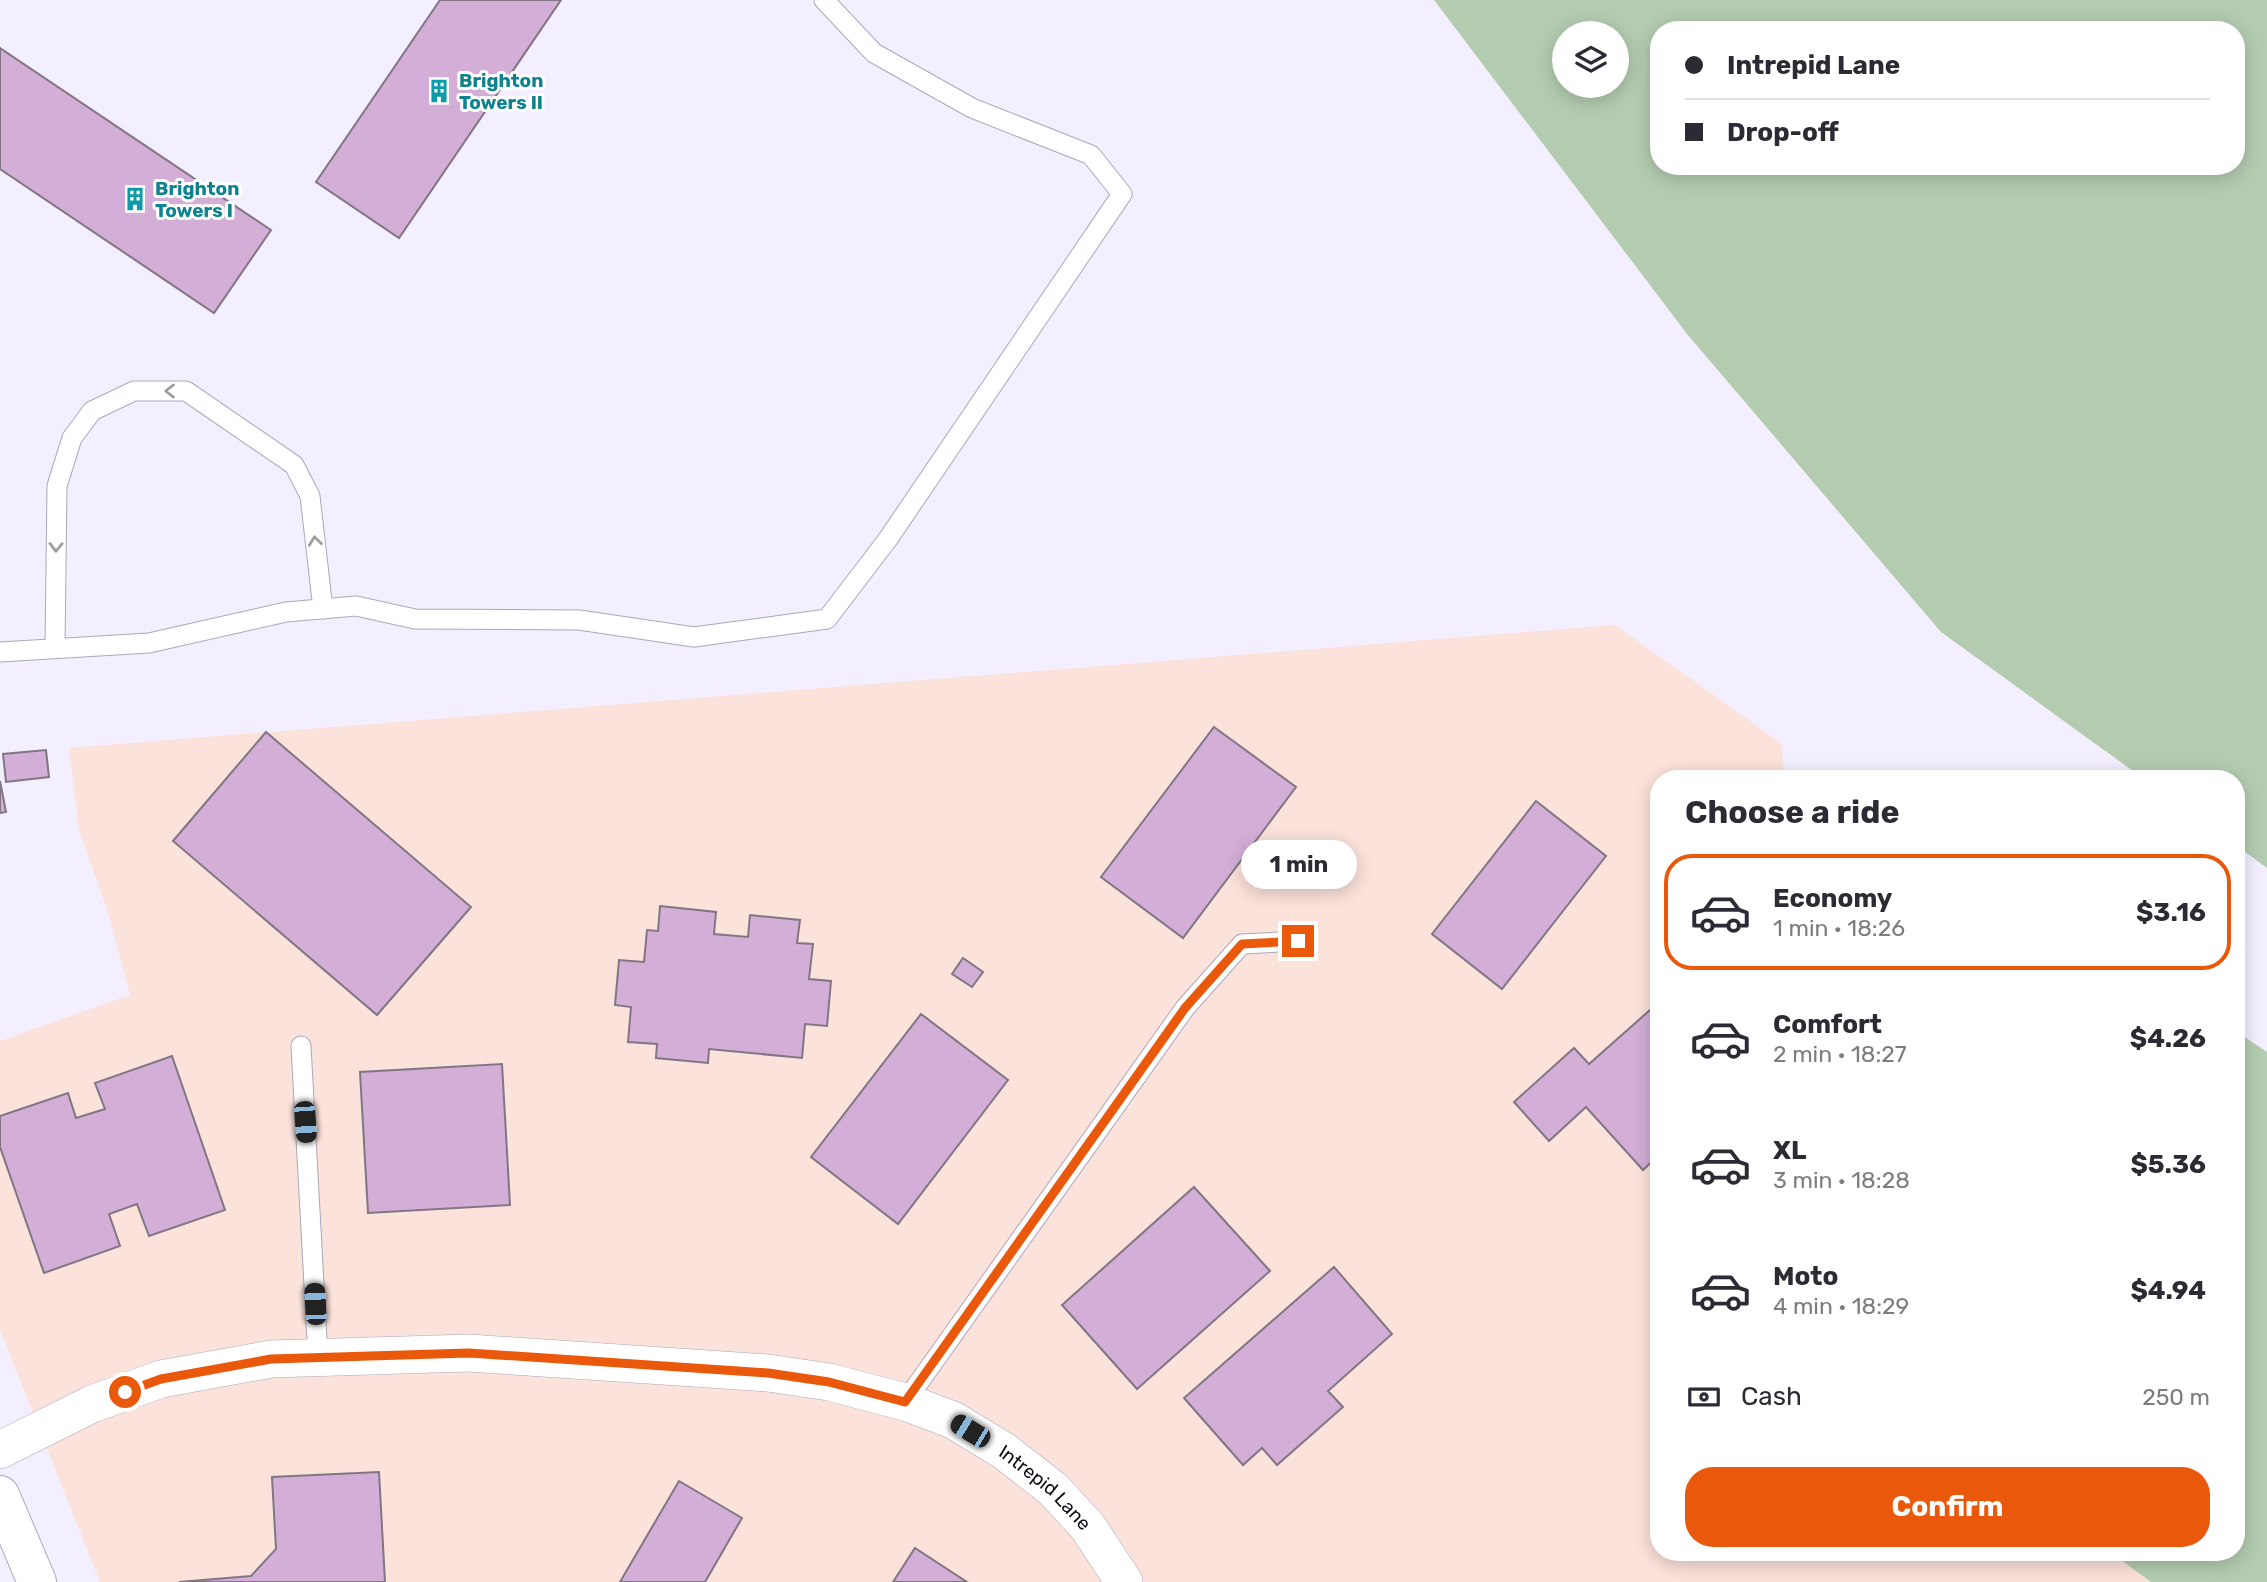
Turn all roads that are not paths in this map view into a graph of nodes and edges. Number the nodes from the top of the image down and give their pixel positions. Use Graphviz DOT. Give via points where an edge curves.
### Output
graph roads {
  1 [pos="824,0"];
  2 [pos="323,609"];
  3 [pos="55,648"];
  4 [pos="0,652"];
  5 [pos="1298,941"];
  6 [pos="301,1046"];
  7 [pos="318,1358"];
  8 [pos="905,1402"];
  9 [pos="0,1450"];
  10 [pos="0,1495"];
  11 [pos="37,1582"];
  12 [pos="1124,1582"];
  1 -- 2 [label="lane" via="874,53 972,108 1091,155 1122,194 888,539 827,618 694,638 579,620 415,619 356,607"];
  2 -- 3 [label="lane" via="286,612 149,643"];
  2 -- 3 [label="lane, one-way" via="310,496 294,465 186,391 134,391 92,411 68,449 57,486"];
  3 -- 4 [label="lane"];
  5 -- 8 [label="lane" via="1242,944 1185,1008"];
  6 -- 7 [label="lane"];
  7 -- 8 [label="street, Intrepid Lane" via="469,1353 768,1373 829,1382"];
  7 -- 9 [label="street, Intrepid Lane" via="271,1359 161,1379 92,1404"];
  8 -- 12 [label="street, Intrepid Lane" via="953,1420 1053,1489 1087,1527"];
  10 -- 11 [label="main road"];
}
